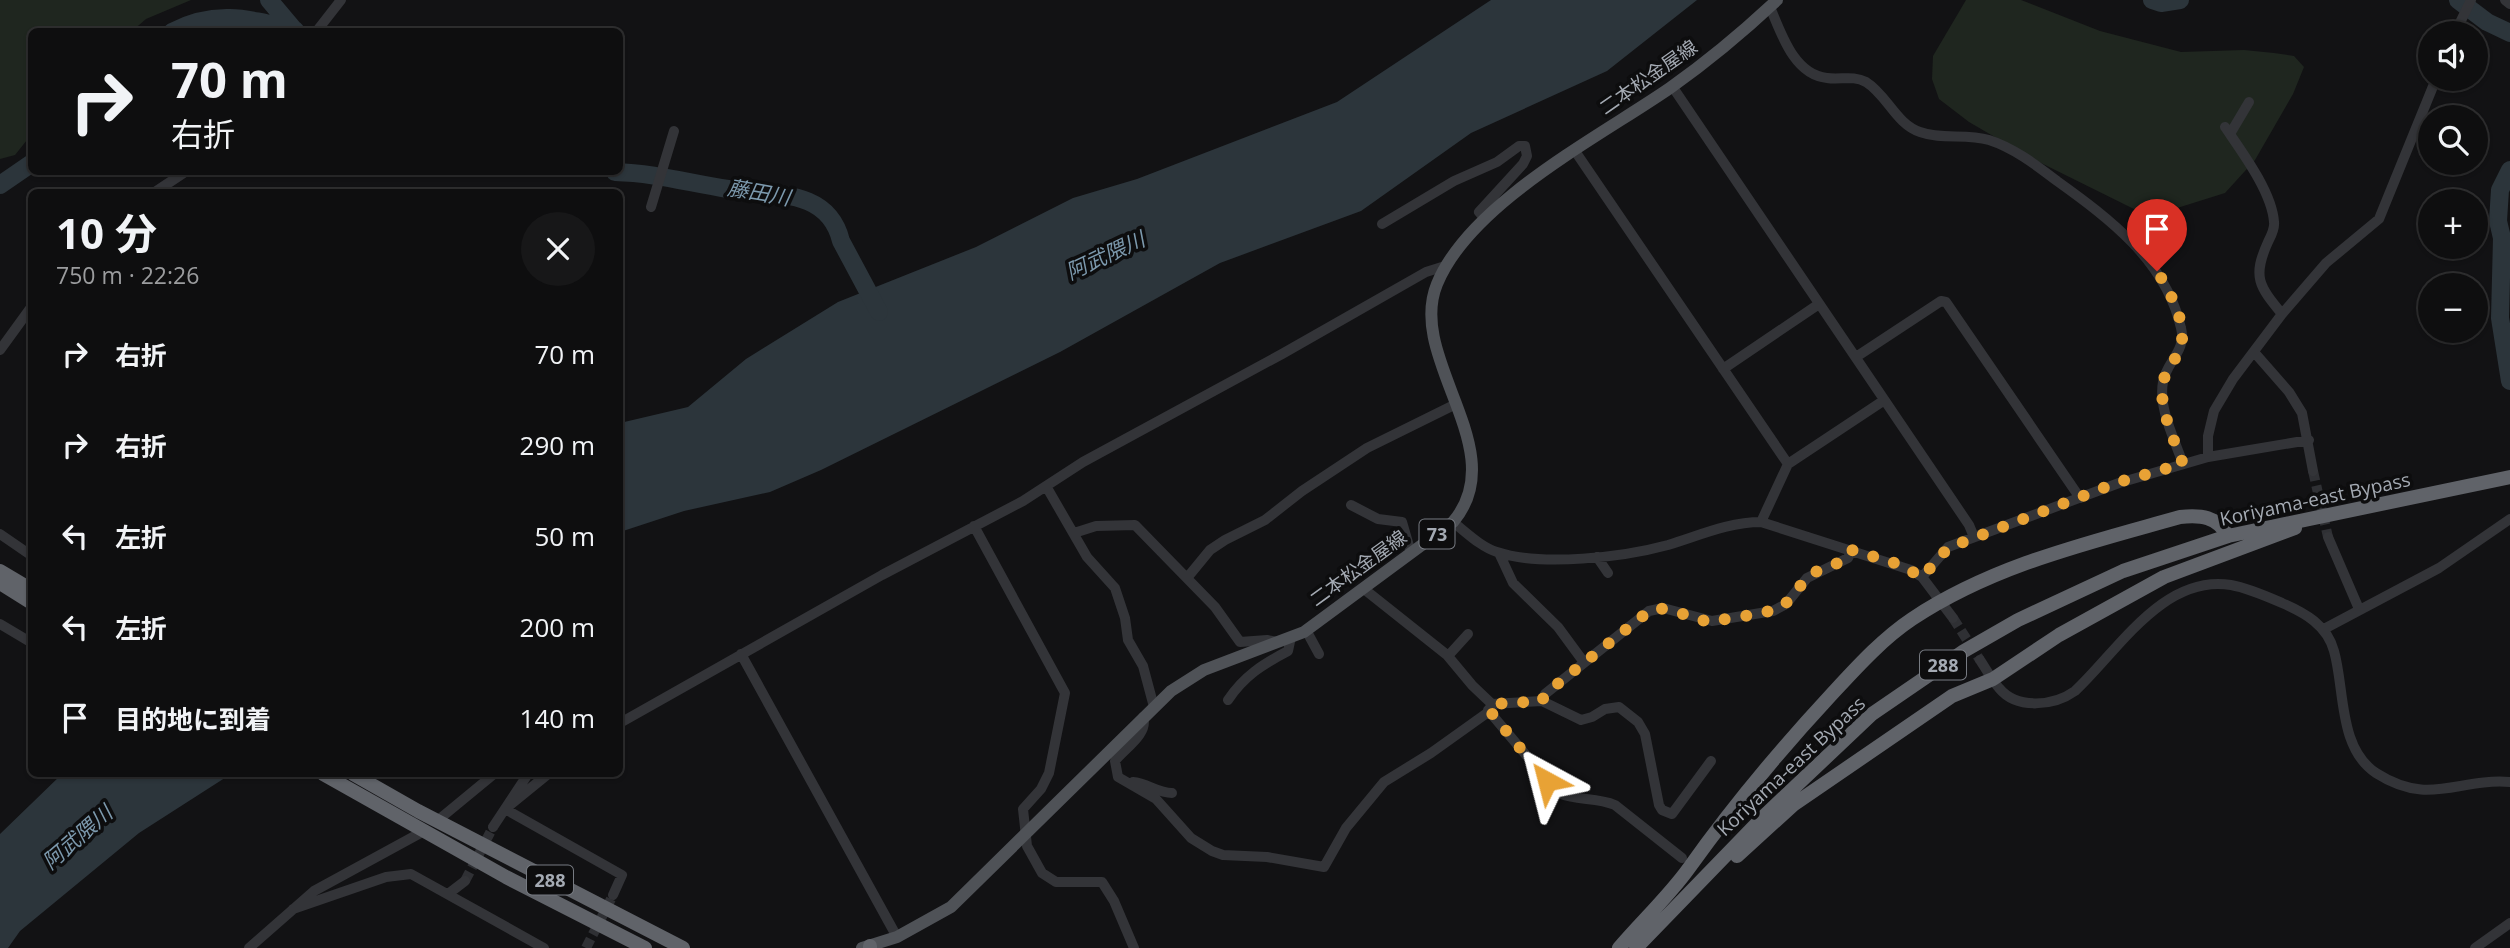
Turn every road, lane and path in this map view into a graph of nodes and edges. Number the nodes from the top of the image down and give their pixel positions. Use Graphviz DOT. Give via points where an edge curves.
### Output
graph roads {
  1 [pos="341,0"];
  2 [pos="2470,0"];
  3 [pos="2505,0"];
  4 [pos="1773,4"];
  5 [pos="2510,4"];
  6 [pos="2460,21"];
  7 [pos="319,28"];
  8 [pos="1672,86"];
  9 [pos="2430,91"];
  10 [pos="2249,102"];
  11 [pos="673,134"];
  12 [pos="1575,151"];
  13 [pos="180,175"];
  14 [pos="160,189"];
  15 [pos="652,204"];
  16 [pos="1485,219"];
  17 [pos="1382,225"];
  18 [pos="1445,266"];
  19 [pos="1819,304"];
  20 [pos="28,312"];
  21 [pos="2282,314"];
  22 [pos="0,350"];
  23 [pos="2254,352"];
  24 [pos="1856,357"];
  25 [pos="1723,369"];
  26 [pos="1883,401"];
  27 [pos="1455,404"];
  28 [pos="2309,440"];
  29 [pos="2208,457"];
  30 [pos="1788,464"];
  31 [pos="2183,464"];
  32 [pos="2313,471"];
  33 [pos="2510,477"];
  34 [pos="1045,486"];
  35 [pos="2080,498"];
  36 [pos="1351,505"];
  37 [pos="2324,516"];
  38 [pos="2510,519"];
  39 [pos="1453,522"];
  40 [pos="1761,523"];
  41 [pos="974,526"];
  42 [pos="1074,533"];
  43 [pos="0,534"];
  44 [pos="2228,536"];
  45 [pos="1974,537"];
  46 [pos="2328,537"];
  47 [pos="1852,550"];
  48 [pos="28,553"];
  49 [pos="1499,553"];
  50 [pos="1411,554"];
  51 [pos="1597,557"];
  52 [pos="0,571"];
  53 [pos="1608,573"];
  54 [pos="1922,577"];
  55 [pos="1187,578"];
  56 [pos="0,583"];
  57 [pos="28,588"];
  58 [pos="1364,589"];
  59 [pos="28,600"];
  60 [pos="1942,601"];
  61 [pos="2359,609"];
  62 [pos="1953,618"];
  63 [pos="0,624"];
  64 [pos="2324,629"];
  65 [pos="1306,630"];
  66 [pos="1468,634"];
  67 [pos="1291,637"];
  68 [pos="28,641"];
  69 [pos="1278,642"];
  70 [pos="741,654"];
  71 [pos="1320,654"];
  72 [pos="1448,656"];
  73 [pos="1980,660"];
  74 [pos="1583,662"];
  75 [pos="1993,679"];
  76 [pos="1228,701"];
  77 [pos="1542,701"];
  78 [pos="1154,707"];
  79 [pos="1490,707"];
  80 [pos="1143,717"];
  81 [pos="623,721"];
  82 [pos="1711,761"];
  83 [pos="328,777"];
  84 [pos="358,777"];
  85 [pos="490,777"];
  86 [pos="526,777"];
  87 [pos="544,777"];
  88 [pos="1127,782"];
  89 [pos="2510,782"];
  90 [pos="1172,793"];
  91 [pos="505,809"];
  92 [pos="437,821"];
  93 [pos="492,827"];
  94 [pos="424,831"];
  95 [pos="1024,835"];
  96 [pos="1682,858"];
  97 [pos="465,881"];
  98 [pos="448,894"];
  99 [pos="613,895"];
  100 [pos="293,909"];
  101 [pos="2510,923"];
  102 [pos="897,937"];
  103 [pos="867,947"];
  104 [pos="248,948"];
  105 [pos="544,948"];
  106 [pos="645,948"];
  107 [pos="683,948"];
  108 [pos="1134,948"];
  109 [pos="1619,948"];
  110 [pos="1636,948"];
  111 [pos="1648,948"];
  112 [pos="2476,948"];
  1 -- 7 [label="street"];
  2 -- 6 [label="street"];
  3 -- 5 [label="street"];
  4 -- 8 [label="main road, 二本松金屋線 / 73"];
  4 -- 31 [label="street" via="1791,51 1815,75 1866,82 1906,124 1921,133 1989,140 2013,150 2098,210 2148,260 2166,286 2181,328 2183,340 2163,380 2162,394"];
  8 -- 12 [label="main road, 二本松金屋線 / 73"];
  8 -- 19 [label="street"];
  9 -- 21 [label="street" via="2379,219 2326,264"];
  10 -- 21 [label="street" via="2227,130 2258,179 2274,221 2260,259 2259,276 2264,292"];
  11 -- 15 [label="street"];
  12 -- 16 [label="main road, 二本松金屋線 / 73"];
  12 -- 25 [label="street"];
  13 -- 14 [label="street"];
  16 -- 17 [label="street" via="1479,212 1523,164 1525,146 1454,181"];
  16 -- 18 [label="main road, 二本松金屋線 / 73"];
  18 -- 27 [label="main road, 二本松金屋線 / 73" via="1433,294 1431,320"];
  18 -- 34 [label="street" via="1426,272"];
  19 -- 24 [label="street"];
  19 -- 25 [label="street"];
  20 -- 22 [label="street"];
  21 -- 23 [label="street"];
  23 -- 28 [label="street" via="2289,392 2302,413"];
  23 -- 29 [label="street" via="2214,411"];
  24 -- 26 [label="street"];
  24 -- 35 [label="street" via="1925,309 1946,302"];
  25 -- 30 [label="street"];
  26 -- 30 [label="street"];
  26 -- 45 [label="street"];
  27 -- 39 [label="main road, 二本松金屋線 / 73" via="1474,471 1468,499"];
  27 -- 55 [label="street" via="1367,448 1265,520 1225,540 1210,550"];
  28 -- 29 [label="street"];
  28 -- 32 [label="street"];
  29 -- 31 [label="street"];
  30 -- 40 [label="street"];
  31 -- 35 [label="street"];
  33 -- 37 [label="highway, Koriyama-east Bypass / 288"];
  34 -- 41 [label="street"];
  34 -- 42 [label="street"];
  35 -- 45 [label="street"];
  36 -- 50 [label="street" via="1383,520 1402,522"];
  37 -- 44 [label="highway, Koriyama-east Bypass / 288"];
  37 -- 75 [label="highway" via="2164,576 2059,635"];
  38 -- 61 [label="street" via="2439,568"];
  39 -- 49 [label="street"];
  39 -- 50 [label="main road, 二本松金屋線 / 73"];
  40 -- 47 [label="street"];
  40 -- 51 [label="street" via="1740,523 1652,549"];
  41 -- 70 [label="street"];
  41 -- 95 [label="street" via="1065,693 1049,773 1023,809"];
  42 -- 55 [label="street" via="1096,526 1135,525"];
  42 -- 78 [label="street" via="1087,557 1115,587 1128,640 1143,666"];
  43 -- 48 [label="street"];
  44 -- 60 [label="highway" via="2212,519 2180,517 2038,558"];
  44 -- 110 [label="highway, Koriyama-east Bypass / 288" via="2123,571 2071,594 1964,651 1872,714 1772,807"];
  45 -- 54 [label="street" via="1943,551"];
  46 -- 61 [label="street"];
  47 -- 54 [label="street"];
  47 -- 74 [label="street" via="1848,558 1815,572 1786,604 1773,611 1712,621 1654,608"];
  49 -- 51 [label="street" via="1558,559"];
  49 -- 74 [label="street" via="1513,583 1558,627"];
  50 -- 58 [label="main road, 二本松金屋線 / 73"];
  51 -- 53 [label="street"];
  52 -- 57 [label="highway"];
  54 -- 60 [label="street"];
  55 -- 69 [label="street" via="1240,642"];
  56 -- 59 [label="highway"];
  58 -- 65 [label="main road, 二本松金屋線 / 73"];
  58 -- 72 [label="street"];
  60 -- 62 [label="street"];
  60 -- 109 [label="highway" via="1867,656 1744,792 1689,869"];
  61 -- 64 [label="street"];
  63 -- 68 [label="street"];
  64 -- 75 [label="street" via="2296,609 2248,590 2232,585 2198,586 2159,607 2066,698 2042,704 2017,700 2000,690"];
  64 -- 89 [label="street" via="2335,653 2354,745 2374,772 2408,789 2430,792"];
  65 -- 67 [label="main road, 二本松金屋線 / 73"];
  65 -- 71 [label="street"];
  66 -- 72 [label="street"];
  67 -- 69 [label="main road, 二本松金屋線 / 73"];
  67 -- 76 [label="street" via="1288,651 1260,665"];
  69 -- 78 [label="main road, 二本松金屋線 / 73" via="1204,670"];
  70 -- 81 [label="street"];
  70 -- 102 [label="street"];
  72 -- 79 [label="street"];
  73 -- 75 [label="street"];
  74 -- 77 [label="street"];
  75 -- 111 [label="highway" via="1952,696 1793,804"];
  77 -- 79 [label="street"];
  77 -- 82 [label="street" via="1581,720 1619,707 1638,722 1645,734 1659,805 1667,813 1672,814"];
  78 -- 80 [label="main road, 二本松金屋線 / 73"];
  79 -- 88 [label="street" via="1432,753 1384,782 1346,828 1324,867 1212,851 1191,838 1156,799"];
  79 -- 96 [label="street" via="1558,793 1615,805"];
  80 -- 88 [label="street" via="1144,729 1114,765 1118,777"];
  80 -- 95 [label="main road, 二本松金屋線 / 73"];
  83 -- 94 [label="highway, 288"];
  84 -- 92 [label="highway, 288"];
  85 -- 92 [label="street"];
  86 -- 91 [label="street"];
  87 -- 91 [label="street"];
  88 -- 90 [label="street"];
  91 -- 93 [label="street"];
  91 -- 99 [label="street" via="622,875"];
  92 -- 107 [label="highway, 288"];
  94 -- 100 [label="street" via="314,891"];
  94 -- 106 [label="highway, 288"];
  95 -- 102 [label="main road, 二本松金屋線 / 73" via="951,907"];
  95 -- 108 [label="street" via="1036,864 1048,878 1056,882 1102,881"];
  97 -- 98 [label="street"];
  98 -- 100 [label="street" via="411,874 386,877"];
  98 -- 105 [label="street"];
  100 -- 104 [label="street"];
  101 -- 112 [label="street"];
  102 -- 103 [label="main road, 二本松金屋線 / 73"];
}
